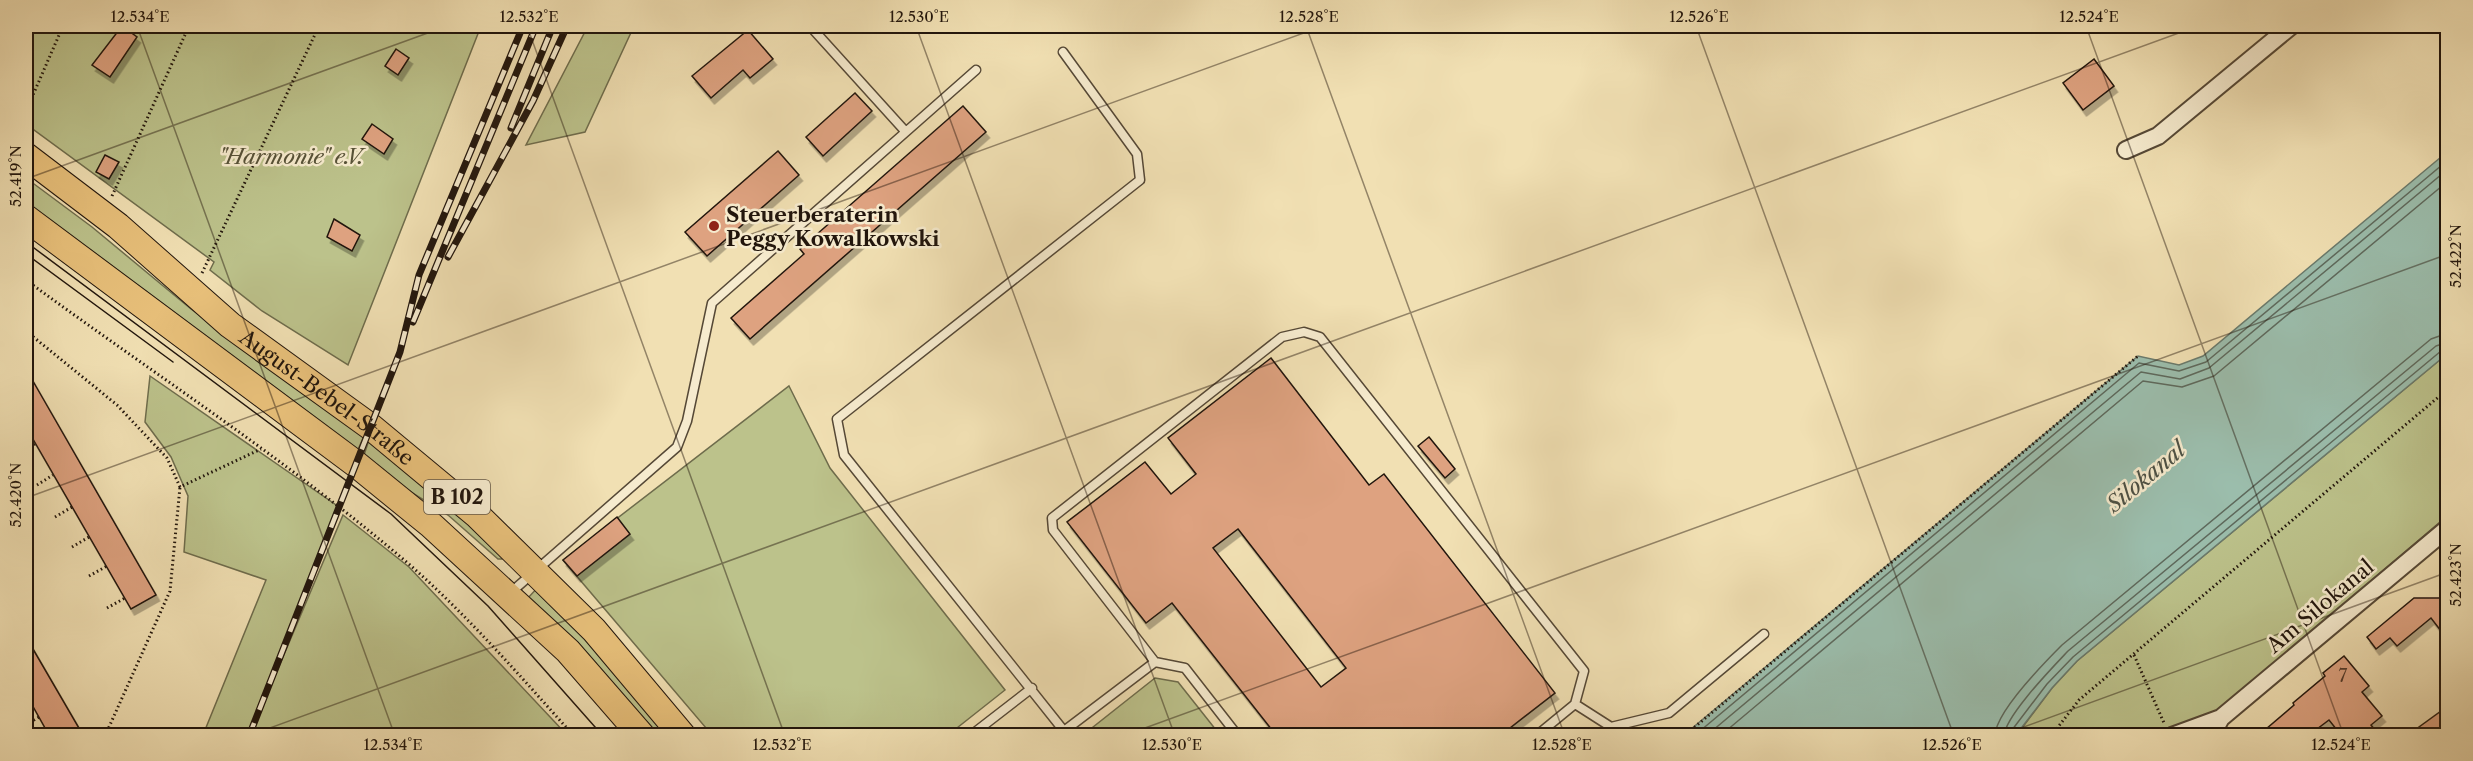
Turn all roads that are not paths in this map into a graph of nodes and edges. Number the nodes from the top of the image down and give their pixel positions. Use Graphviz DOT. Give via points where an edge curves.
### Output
graph roads {
  1 [pos="810,26"];
  2 [pos="2291,26"];
  3 [pos="1063,52"];
  4 [pos="976,70"];
  5 [pos="905,131"];
  6 [pos="2126,150"];
  7 [pos="26,156"];
  8 [pos="26,218"];
  9 [pos="2448,528"];
  10 [pos="536,570"];
  11 [pos="509,594"];
  12 [pos="1764,634"];
  13 [pos="1155,662"];
  14 [pos="1032,688"];
  15 [pos="1575,704"];
  16 [pos="2221,718"];
  17 [pos="2168,730"];
  18 [pos="1061,733"];
  19 [pos="642,735"];
  20 [pos="683,735"];
  21 [pos="970,735"];
  22 [pos="1238,735"];
  23 [pos="1536,735"];
  24 [pos="2211,735"];
  1 -- 5 [label="lane"];
  2 -- 6 [label="street" via="2158,136"];
  3 -- 14 [label="lane" via="1137,154 1140,180 837,418 844,455"];
  4 -- 5 [label="lane"];
  5 -- 10 [label="lane" via="712,303 687,421 677,447"];
  7 -- 10 [label="main road, August-Bebel-Straße / B 102" via="118,226 230,325 416,462"];
  8 -- 11 [label="main road, August-Bebel-Straße / B 102" via="356,464"];
  9 -- 16 [label="street, Am Silokanal"];
  10 -- 11 [label="lane"];
  10 -- 20 [label="main road, August-Bebel-Straße / B 102" via="594,630"];
  11 -- 19 [label="main road, August-Bebel-Straße / B 102" via="568,651"];
  12 -- 15 [label="lane" via="1669,713 1611,727"];
  13 -- 15 [label="lane" via="1053,530 1052,518 1282,337 1304,332 1320,337 1584,671"];
  13 -- 18 [label="lane"];
  13 -- 22 [label="lane" via="1185,668"];
  14 -- 18 [label="lane"];
  14 -- 21 [label="lane"];
  15 -- 23 [label="lane"];
  16 -- 17 [label="street, Am Silokanal"];
  16 -- 24 [label="street, Am Silokanal"];
}
